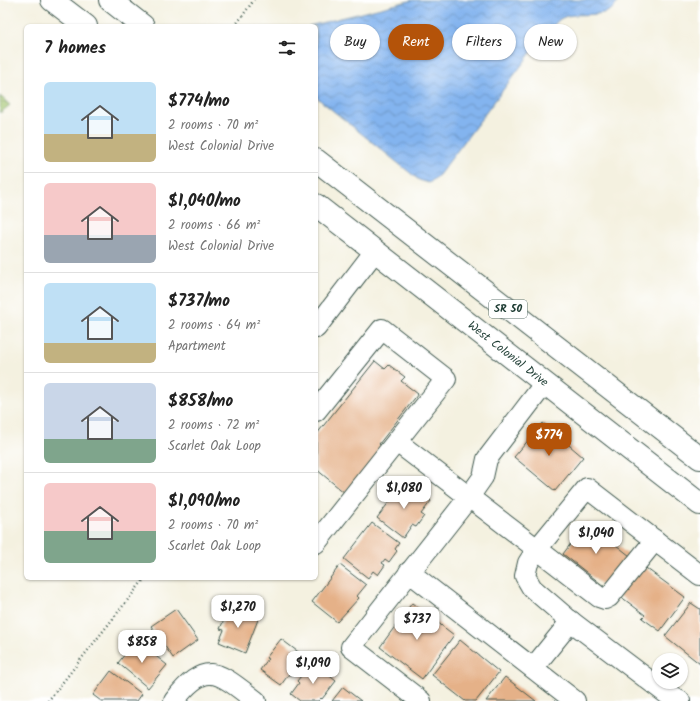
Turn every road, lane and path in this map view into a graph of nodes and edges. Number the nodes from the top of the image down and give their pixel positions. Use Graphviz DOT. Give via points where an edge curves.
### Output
graph roads {
  1 [pos="52,0"];
  2 [pos="110,0"];
  3 [pos="254,0"];
  4 [pos="83,24"];
  5 [pos="140,24"];
  6 [pos="236,24"];
  7 [pos="318,162"];
  8 [pos="318,207"];
  9 [pos="375,251"];
  10 [pos="318,325"];
  11 [pos="545,383"];
  12 [pos="318,409"];
  13 [pos="397,442"];
  14 [pos="700,458"];
  15 [pos="469,497"];
  16 [pos="700,504"];
  17 [pos="655,540"];
  18 [pos="318,541"];
  19 [pos="537,549"];
  20 [pos="409,572"];
  21 [pos="700,575"];
  22 [pos="143,580"];
  23 [pos="571,621"];
  24 [pos="533,668"];
  25 [pos="48,701"];
  26 [pos="174,701"];
  27 [pos="256,701"];
  28 [pos="421,701"];
  29 [pos="575,701"];
  30 [pos="680,701"];
  1 -- 4 [label="highway"];
  2 -- 5 [label="highway"];
  3 -- 6 [label="path"];
  7 -- 14 [label="highway, SR 50"];
  8 -- 9 [label="highway, West Colonial Drive / SR 50"];
  9 -- 10 [label="street"];
  9 -- 11 [label="highway, West Colonial Drive / SR 50"];
  11 -- 15 [label="street" via="487,459 483,476"];
  11 -- 16 [label="highway, West Colonial Drive / SR 50"];
  12 -- 13 [label="street" via="382,329 446,379"];
  13 -- 15 [label="street"];
  13 -- 18 [label="street"];
  15 -- 19 [label="street"];
  15 -- 20 [label="street"];
  17 -- 19 [label="street" via="605,599"];
  17 -- 19 [label="street" via="587,488"];
  17 -- 21 [label="street"];
  19 -- 23 [label="street" via="527,567 526,576 532,588"];
  20 -- 24 [label="street"];
  20 -- 28 [label="street" via="351,647"];
  22 -- 25 [label="path"];
  23 -- 24 [label="street"];
  23 -- 30 [label="street" via="670,697"];
  24 -- 29 [label="street"];
  26 -- 27 [label="street" via="194,679 209,674 224,677"];
}
